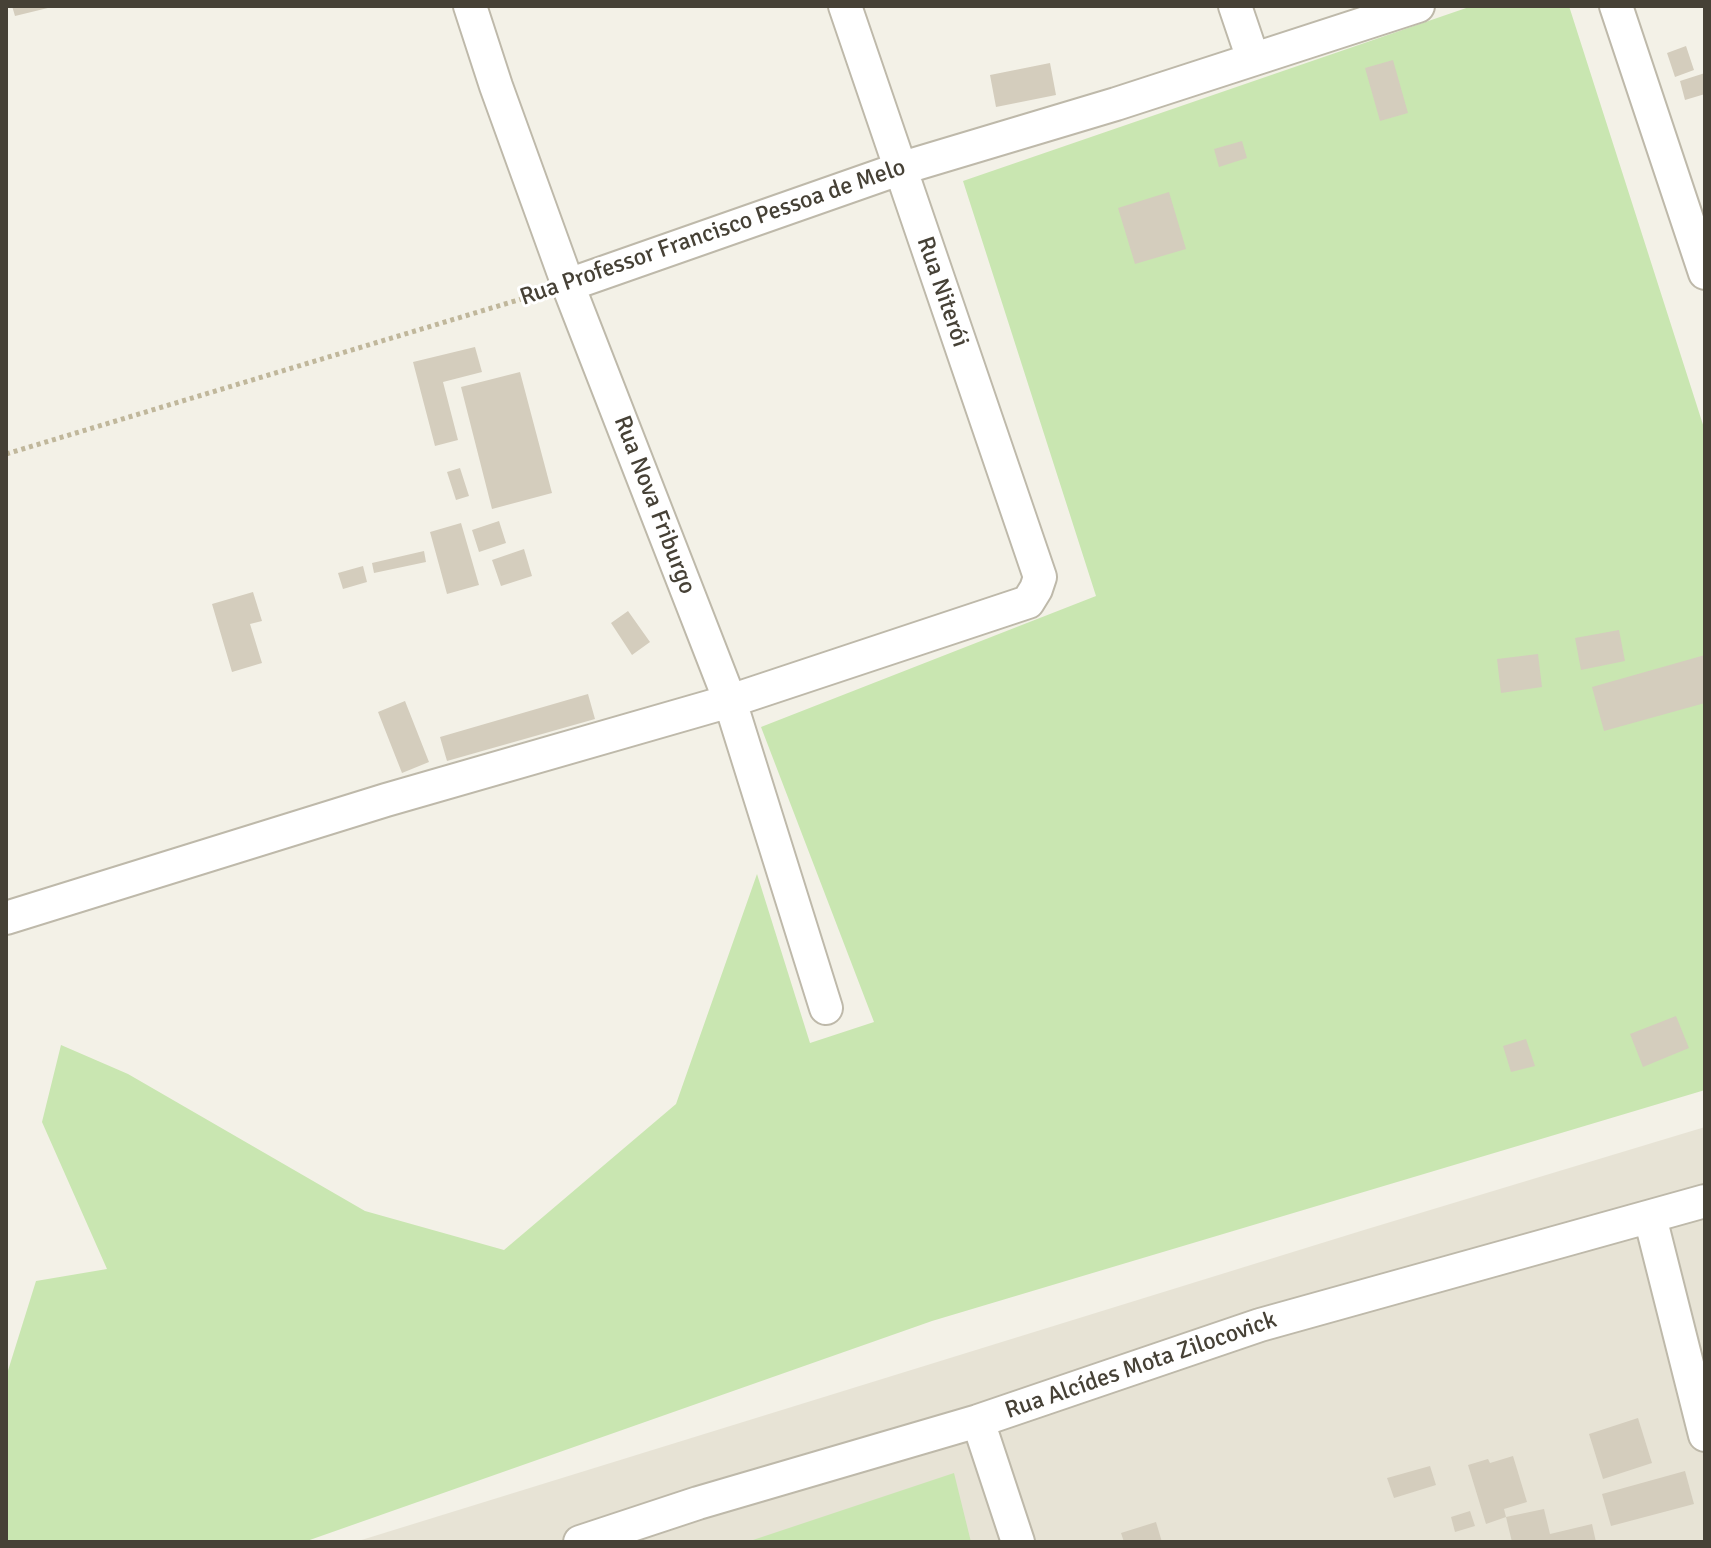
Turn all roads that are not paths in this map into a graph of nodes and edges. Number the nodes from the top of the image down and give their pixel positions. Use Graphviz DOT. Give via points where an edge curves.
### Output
graph roads {
  1 [pos="470,6"];
  2 [pos="845,6"];
  3 [pos="1235,6"];
  4 [pos="1418,6"];
  5 [pos="1616,6"];
  6 [pos="1253,59"];
  7 [pos="899,169"];
  8 [pos="1705,273"];
  9 [pos="568,285"];
  10 [pos="730,701"];
  11 [pos="6,918"];
  12 [pos="826,1008"];
  13 [pos="1705,1201"];
  14 [pos="1650,1217"];
  15 [pos="978,1421"];
  16 [pos="1705,1435"];
  17 [pos="580,1542"];
  18 [pos="1018,1542"];
  1 -- 9 [label="street, Rua Nova Friburgo"];
  2 -- 7 [label="street, Rua Niterói"];
  3 -- 6 [label="street"];
  4 -- 6 [label="street, Rua Professor Francisco Pessoa de Melo"];
  5 -- 8 [label="street"];
  6 -- 7 [label="street, Rua Professor Francisco Pessoa de Melo"];
  7 -- 9 [label="street, Rua Professor Francisco Pessoa de Melo"];
  7 -- 10 [label="street, Rua Niterói" via="1040,577 1028,602"];
  9 -- 10 [label="street, Rua Nova Friburgo"];
  10 -- 11 [label="street"];
  10 -- 12 [label="street, Rua Nova Friburgo"];
  13 -- 14 [label="street, Rua Alcídes Mota Zilocovick"];
  14 -- 15 [label="street, Rua Alcídes Mota Zilocovick" via="1260,1325"];
  14 -- 16 [label="street"];
  15 -- 17 [label="street, Rua Alcídes Mota Zilocovick"];
  15 -- 18 [label="street"];
}
